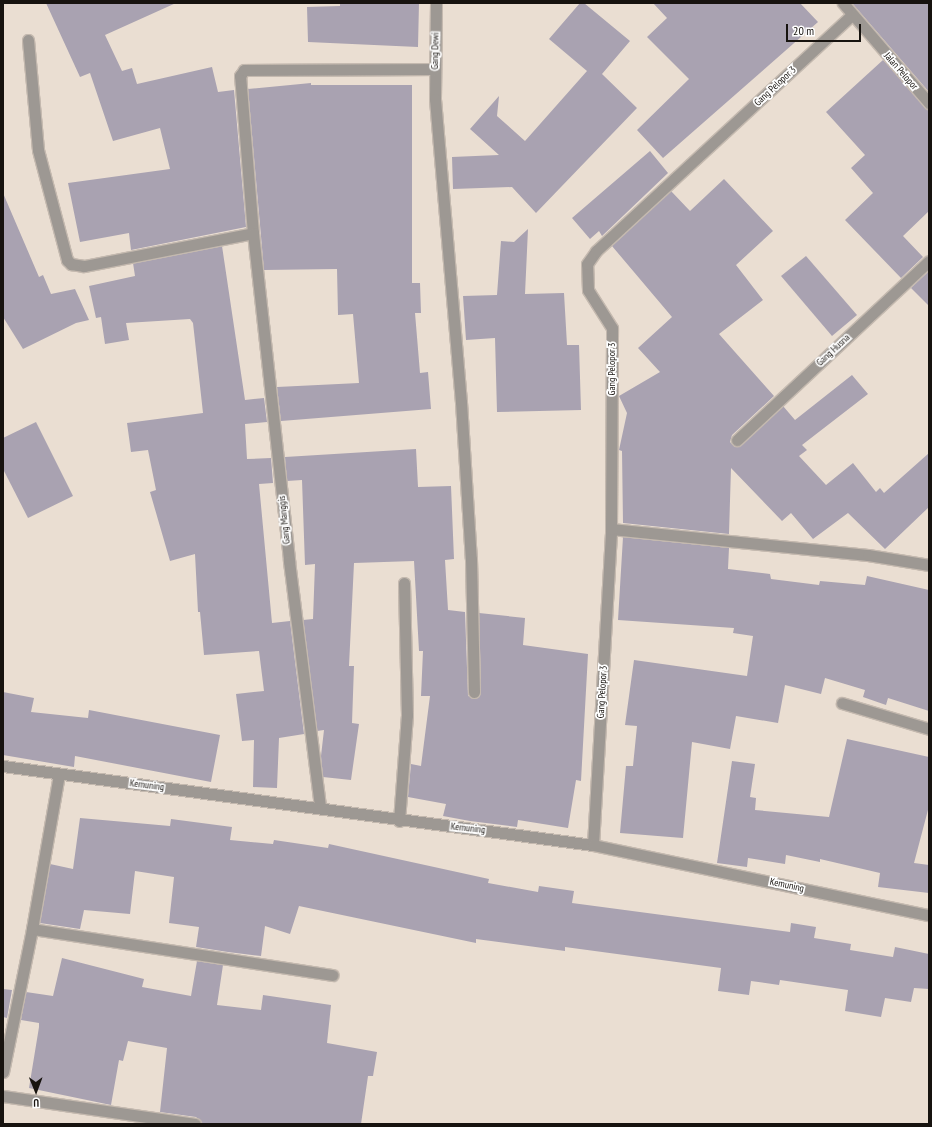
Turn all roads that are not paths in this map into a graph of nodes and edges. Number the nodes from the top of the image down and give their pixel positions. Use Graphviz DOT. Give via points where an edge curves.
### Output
graph roads {
  1 [pos="436,3"];
  2 [pos="843,3"];
  3 [pos="852,15"];
  4 [pos="28,40"];
  5 [pos="434,69"];
  6 [pos="929,103"];
  7 [pos="253,233"];
  8 [pos="929,261"];
  9 [pos="737,440"];
  10 [pos="610,529"];
  11 [pos="929,565"];
  12 [pos="404,583"];
  13 [pos="474,692"];
  14 [pos="842,702"];
  15 [pos="929,729"];
  16 [pos="3,766"];
  17 [pos="59,774"];
  18 [pos="320,807"];
  19 [pos="398,821"];
  20 [pos="594,845"];
  21 [pos="929,915"];
  22 [pos="32,929"];
  23 [pos="333,975"];
  24 [pos="3,1072"];
  25 [pos="3,1096"];
  26 [pos="195,1124"];
  1 -- 5 [label="street, Gang Dewi"];
  2 -- 3 [label="street, Jalan Pelopor"];
  3 -- 6 [label="street, Jalan Pelopor"];
  3 -- 10 [label="street, Gang Pelopor 3" via="596,250 587,264 588,290 612,328"];
  4 -- 7 [label="street" via="38,150 68,263 84,266"];
  5 -- 7 [label="street, Gang Manggis" via="242,72"];
  5 -- 13 [label="street, Gang Dewi" via="462,402 471,559"];
  7 -- 18 [label="street, Gang Manggis" via="288,561"];
  8 -- 9 [label="street, Gang Husna"];
  10 -- 11 [label="street" via="868,554"];
  10 -- 20 [label="street, Gang Pelopor 3"];
  12 -- 19 [label="street" via="407,715"];
  14 -- 15 [label="street"];
  16 -- 17 [label="street, Kemuning"];
  17 -- 18 [label="street, Kemuning"];
  17 -- 22 [label="street"];
  18 -- 19 [label="street, Kemuning"];
  19 -- 20 [label="street, Kemuning" via="512,832"];
  20 -- 21 [label="street, Kemuning"];
  22 -- 23 [label="street"];
  22 -- 24 [label="street"];
  25 -- 26 [label="street"];
}
